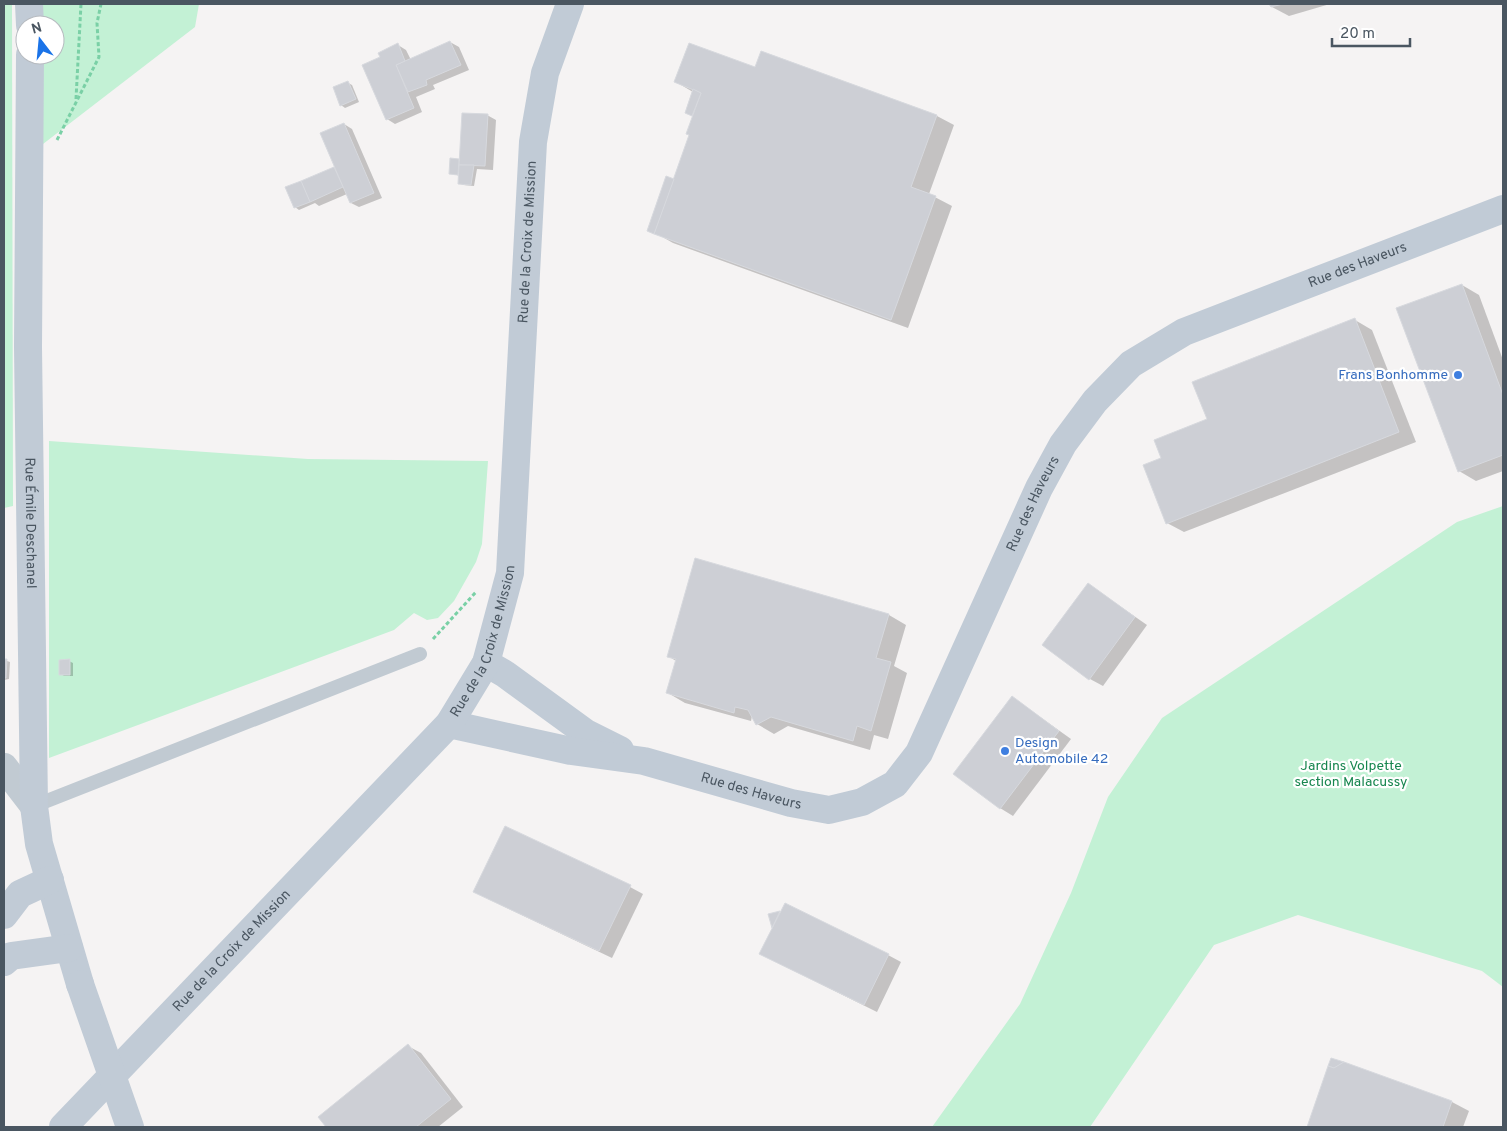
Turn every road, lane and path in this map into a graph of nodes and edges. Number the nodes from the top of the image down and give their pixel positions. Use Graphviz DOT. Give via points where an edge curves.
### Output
graph roads {
  1 [pos="81,4"];
  2 [pos="101,4"];
  3 [pos="570,4"];
  4 [pos="30,65"];
  5 [pos="76,102"];
  6 [pos="30,170"];
  7 [pos="1503,209"];
  8 [pos="510,573"];
  9 [pos="420,654"];
  10 [pos="486,663"];
  11 [pos="449,724"];
  12 [pos="644,761"];
  13 [pos="4,767"];
  14 [pos="34,806"];
  15 [pos="50,880"];
  16 [pos="4,915"];
  17 [pos="69,948"];
  18 [pos="4,962"];
  19 [pos="64,1127"];
  20 [pos="130,1127"];
  1 -- 5 [label="path"];
  2 -- 5 [label="path" via="97,23 100,57"];
  3 -- 8 [label="main road, Rue de la Croix de Mission" via="545,73 533,142"];
  4 -- 6 [label="main road, Rue Émile Deschanel"];
  5 -- 6 [label="path" via="52,148"];
  6 -- 14 [label="main road, Rue Émile Deschanel" via="28,347"];
  7 -- 12 [label="main road, Rue des Haveurs" via="1184,332 1131,364 1095,401 1063,444 1039,488 919,752 895,784 862,802 829,810 790,803"];
  8 -- 9 [label="path" via="489,578"];
  8 -- 10 [label="main road, Rue de la Croix de Mission"];
  9 -- 14 [label="lane"];
  10 -- 11 [label="main road, Rue de la Croix de Mission"];
  10 -- 12 [label="main road, Rue des Haveurs" via="586,733"];
  11 -- 12 [label="main road, Rue des Haveurs" via="571,751"];
  11 -- 19 [label="main road, Rue de la Croix de Mission"];
  13 -- 14 [label="street"];
  14 -- 15 [label="main road, Rue Émile Deschanel" via="39,844"];
  15 -- 16 [label="main road" via="20,894"];
  15 -- 17 [label="main road, Rue Émile Deschanel"];
  17 -- 18 [label="main road" via="11,956"];
  17 -- 20 [label="main road, Rue Émile Deschanel, bridge"];
}
